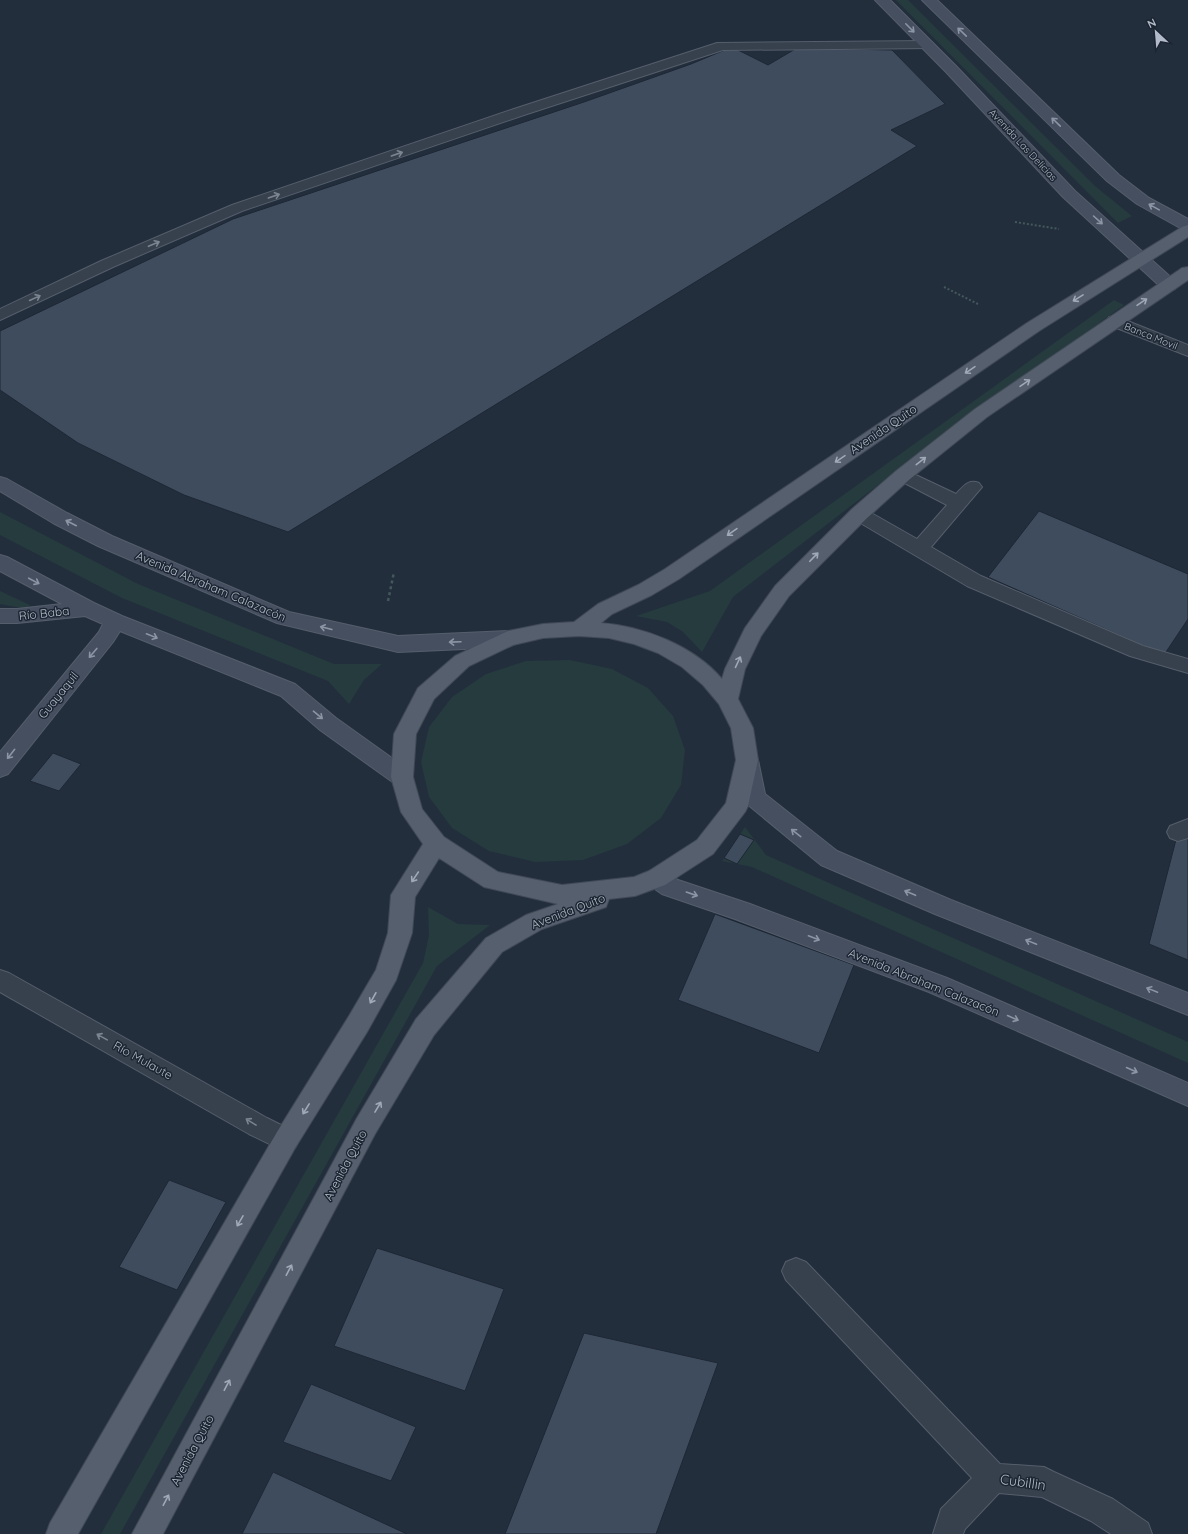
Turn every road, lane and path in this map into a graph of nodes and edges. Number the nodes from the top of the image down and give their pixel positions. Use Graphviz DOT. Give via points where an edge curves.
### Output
graph roads {
  1 [pos="882,0"];
  2 [pos="929,0"];
  3 [pos="927,45"];
  4 [pos="1015,222"];
  5 [pos="1188,226"];
  6 [pos="1059,229"];
  7 [pos="1188,230"];
  8 [pos="1140,259"];
  9 [pos="1188,272"];
  10 [pos="1169,285"];
  11 [pos="944,286"];
  12 [pos="978,304"];
  13 [pos="0,315"];
  14 [pos="1115,321"];
  15 [pos="1188,351"];
  16 [pos="903,475"];
  17 [pos="0,483"];
  18 [pos="973,487"];
  19 [pos="958,503"];
  20 [pos="859,514"];
  21 [pos="919,549"];
  22 [pos="0,562"];
  23 [pos="394,572"];
  24 [pos="388,601"];
  25 [pos="87,608"];
  26 [pos="0,616"];
  27 [pos="115,621"];
  28 [pos="579,629"];
  29 [pos="508,639"];
  30 [pos="1188,666"];
  31 [pos="727,699"];
  32 [pos="747,760"];
  33 [pos="0,768"];
  34 [pos="402,777"];
  35 [pos="436,844"];
  36 [pos="646,882"];
  37 [pos="0,980"];
  38 [pos="1188,1004"];
  39 [pos="1188,1095"];
  40 [pos="286,1140"];
  41 [pos="796,1271"];
  42 [pos="993,1478"];
  43 [pos="61,1534"];
  44 [pos="147,1534"];
  45 [pos="948,1534"];
  46 [pos="1137,1534"];
  1 -- 3 [label="main road, Avenida Las Delicias, one-way"];
  5 -- 2 [label="main road, one-way" via="1143,201 1113,178"];
  3 -- 8 [label="main road, Avenida Las Delicias, one-way" via="1069,194"];
  13 -- 3 [label="lane, one-way" via="108,264 237,208 722,46"];
  4 -- 6 [label="path"];
  7 -- 8 [label="main road, Avenida Quito"];
  8 -- 10 [label="main road, Avenida Las Delicias"];
  8 -- 28 [label="main road, Avenida Quito, one-way" via="1033,327 672,574 605,609"];
  9 -- 10 [label="main road"];
  14 -- 10 [label="main road, one-way"];
  11 -- 12 [label="path"];
  14 -- 15 [label="lane, Banca Movil"];
  16 -- 14 [label="main road, one-way" via="981,413"];
  16 -- 19 [label="lane"];
  16 -- 20 [label="main road"];
  29 -- 17 [label="main road, Avenida Abraham Calazacón, one-way" via="398,644 284,618 105,541"];
  18 -- 19 [label="lane"];
  19 -- 21 [label="lane"];
  20 -- 21 [label="lane"];
  31 -- 20 [label="main road, one-way" via="735,669 756,627 782,591"];
  21 -- 30 [label="lane" via="974,581 1137,651"];
  22 -- 25 [label="main road, one-way"];
  23 -- 24 [label="path"];
  25 -- 26 [label="main road, Río Baba"];
  25 -- 27 [label="main road"];
  27 -- 33 [label="main road, Guayaquil, one-way" via="106,637"];
  27 -- 34 [label="main road, one-way" via="288,690 328,724"];
  28 -- 29 [label="main road" via="543,631"];
  28 -- 31 [label="main road" via="609,631 638,637 664,648 689,662 710,679"];
  29 -- 34 [label="main road" via="462,661 426,694 405,734"];
  31 -- 32 [label="main road" via="742,728"];
  32 -- 36 [label="main road" via="736,806 705,847"];
  38 -- 32 [label="main road, one-way" via="948,909 829,858 755,798"];
  34 -- 35 [label="main road" via="412,812"];
  35 -- 36 [label="main road" via="492,880 562,895"];
  35 -- 40 [label="main road, one-way" via="403,894 400,933 387,973"];
  36 -- 39 [label="main road, Avenida Abraham Calazacón, one-way" via="670,886 742,911 938,985"];
  44 -- 36 [label="main road, Avenida Quito, one-way" via="366,1126 426,1028 494,945 534,922"];
  40 -- 37 [label="street, Río Mulaute, one-way"];
  40 -- 43 [label="main road, one-way"];
  41 -- 42 [label="street"];
  42 -- 45 [label="street, Cubillin" via="952,1520"];
  42 -- 46 [label="street, Cubillin" via="1044,1482 1102,1510"];
}
